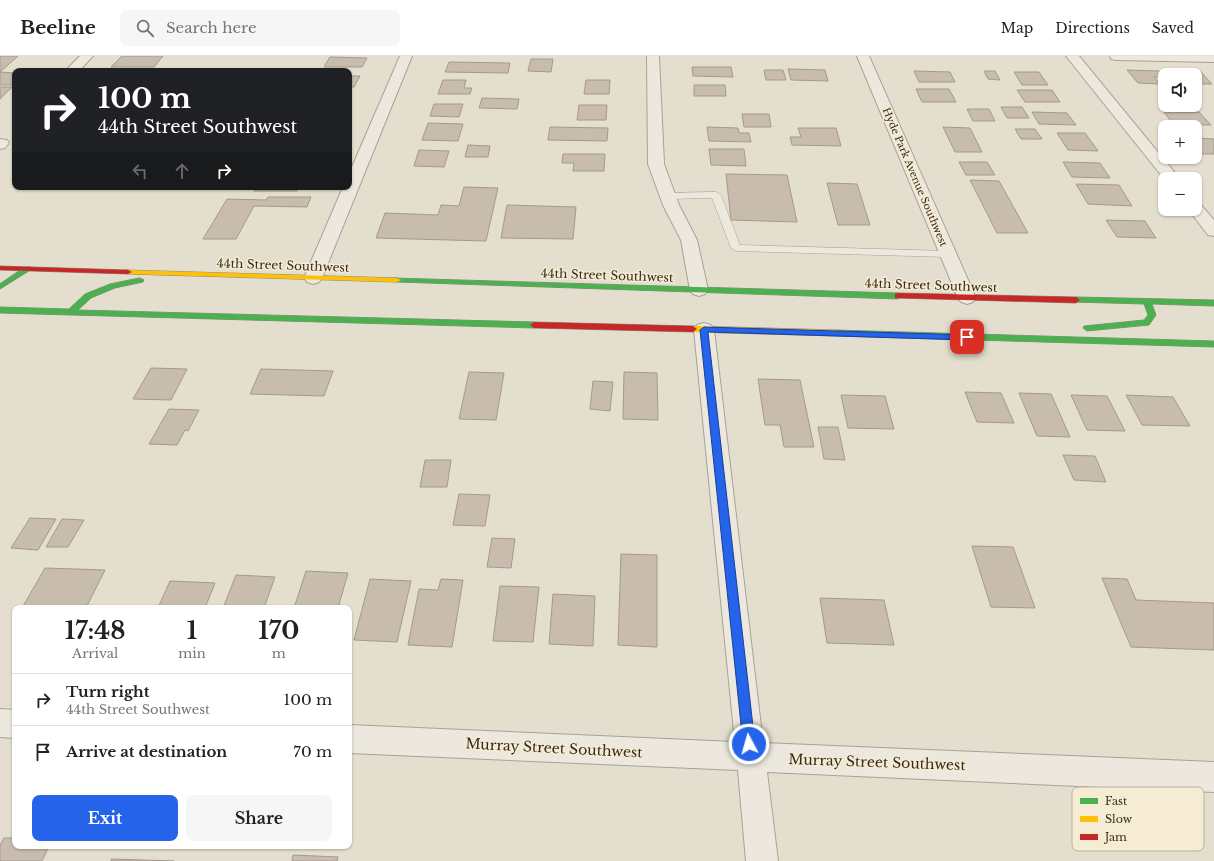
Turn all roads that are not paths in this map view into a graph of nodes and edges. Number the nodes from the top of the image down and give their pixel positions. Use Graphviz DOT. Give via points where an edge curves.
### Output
graph roads {
  1 [pos="87,56"];
  2 [pos="406,56"];
  3 [pos="654,56"];
  4 [pos="863,56"];
  5 [pos="1072,56"];
  6 [pos="1116,56"];
  7 [pos="1214,58"];
  8 [pos="75,68"];
  9 [pos="1166,172"];
  10 [pos="352,185"];
  11 [pos="350,190"];
  12 [pos="667,196"];
  13 [pos="1202,216"];
  14 [pos="1214,231"];
  15 [pos="948,254"];
  16 [pos="0,268"];
  17 [pos="28,269"];
  18 [pos="167,274"];
  19 [pos="313,278"];
  20 [pos="0,287"];
  21 [pos="699,290"];
  22 [pos="967,298"];
  23 [pos="1147,302"];
  24 [pos="1214,303"];
  25 [pos="0,310"];
  26 [pos="70,313"];
  27 [pos="704,330"];
  28 [pos="1030,339"];
  29 [pos="1214,344"];
  30 [pos="0,723"];
  31 [pos="12,724"];
  32 [pos="352,739"];
  33 [pos="751,757"];
  34 [pos="1214,777"];
  35 [pos="762,861"];
  1 -- 8 [label="street"];
  2 -- 10 [label="street"];
  3 -- 12 [label="street" via="656,164"];
  4 -- 15 [label="street, Hyde Park Avenue Southwest"];
  5 -- 9 [label="street"];
  6 -- 7 [label="street"];
  11 -- 19 [label="street"];
  12 -- 15 [label="lane" via="716,195 736,248"];
  12 -- 21 [label="street" via="689,240"];
  13 -- 14 [label="street"];
  15 -- 22 [label="street, Hyde Park Avenue Southwest"];
  16 -- 17 [label="main road, 44th Street Southwest"];
  17 -- 18 [label="main road, 44th Street Southwest"];
  17 -- 20 [label="main road"];
  18 -- 19 [label="main road, 44th Street Southwest"];
  18 -- 26 [label="main road" via="113,286 88,296"];
  19 -- 21 [label="main road, 44th Street Southwest"];
  21 -- 22 [label="main road, 44th Street Southwest"];
  22 -- 23 [label="main road, 44th Street Southwest"];
  23 -- 24 [label="main road, 44th Street Southwest"];
  23 -- 28 [label="main road" via="1152,315 1146,324 1056,332"];
  25 -- 26 [label="main road"];
  26 -- 27 [label="main road"];
  27 -- 28 [label="main road"];
  27 -- 33 [label="street"];
  28 -- 29 [label="main road"];
  30 -- 31 [label="street"];
  32 -- 33 [label="street, Murray Street Southwest"];
  33 -- 34 [label="street, Murray Street Southwest"];
  33 -- 35 [label="street"];
}
